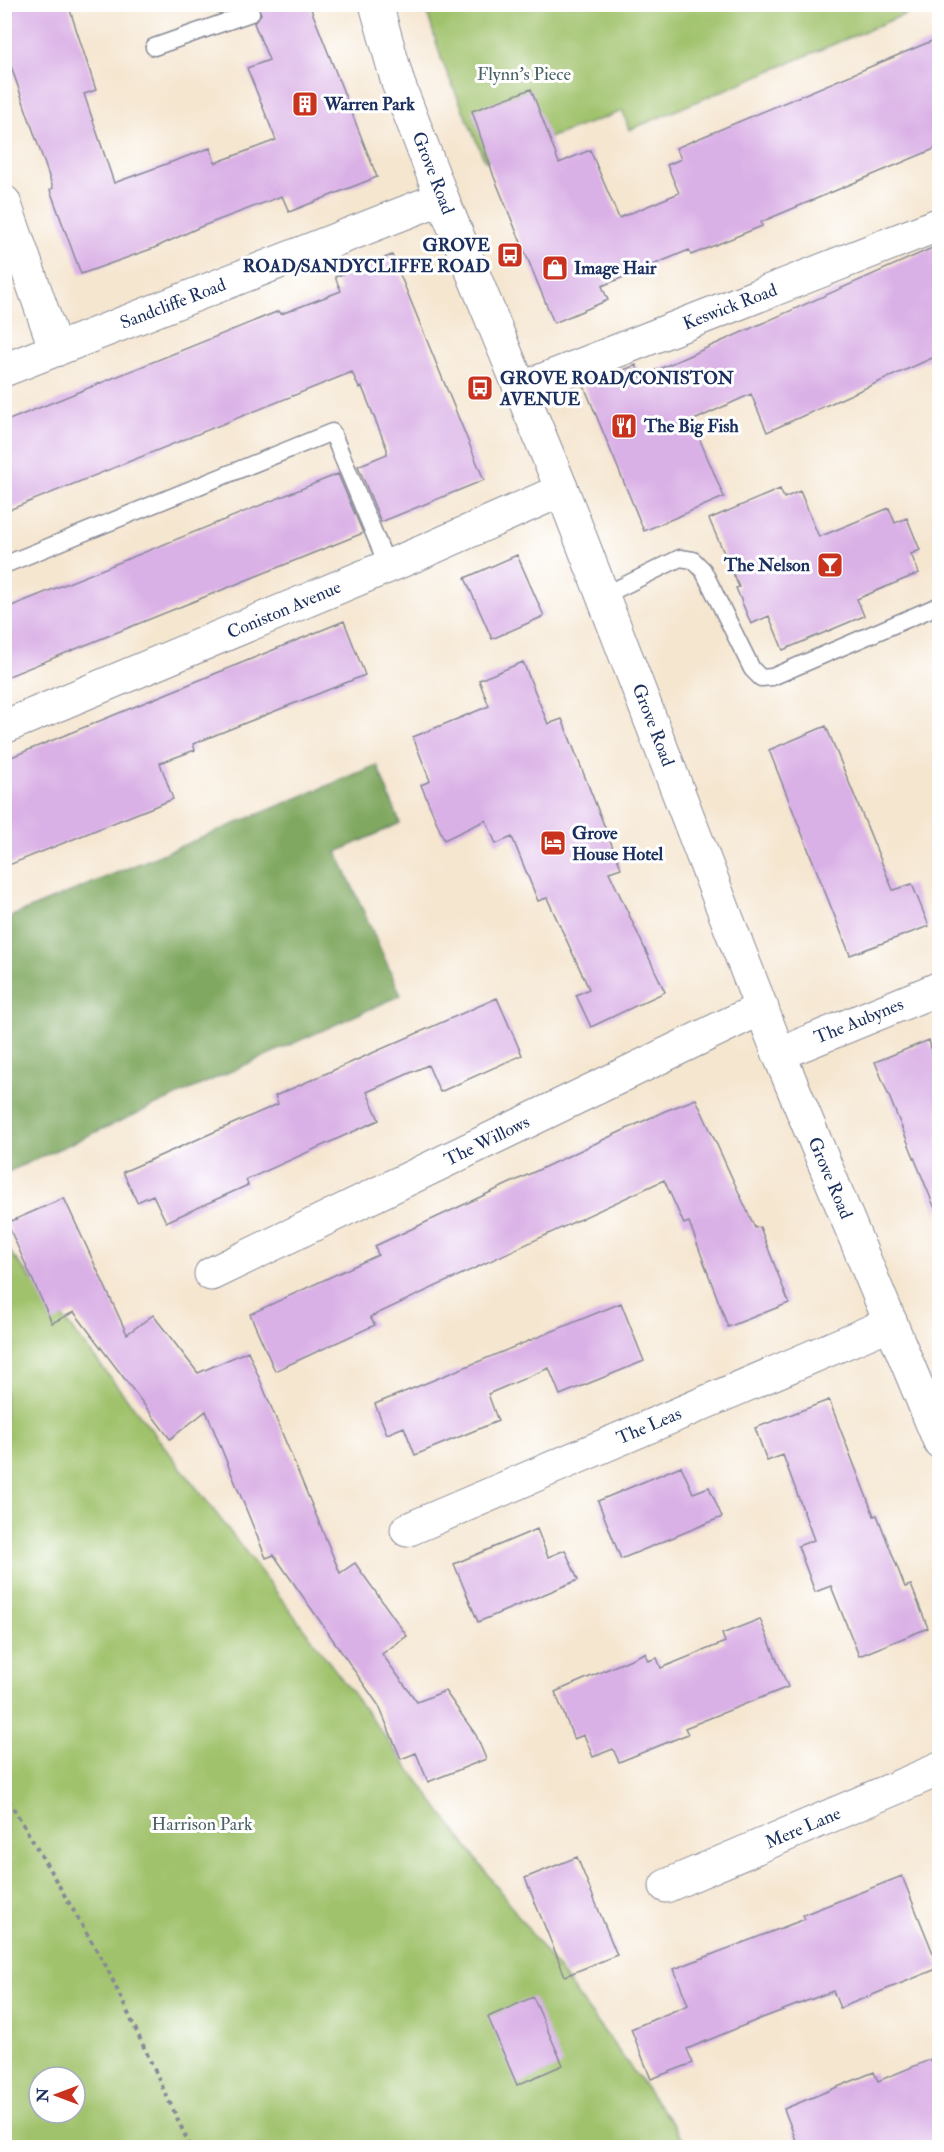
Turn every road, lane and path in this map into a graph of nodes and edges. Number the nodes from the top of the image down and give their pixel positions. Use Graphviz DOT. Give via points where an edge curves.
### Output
graph roads {
  1 [pos="376,4"];
  2 [pos="251,13"];
  3 [pos="154,47"];
  4 [pos="442,198"];
  5 [pos="4,202"];
  6 [pos="939,224"];
  7 [pos="56,350"];
  8 [pos="4,370"];
  9 [pos="520,389"];
  10 [pos="562,490"];
  11 [pos="4,565"];
  12 [pos="388,567"];
  13 [pos="603,596"];
  14 [pos="939,605"];
  15 [pos="4,727"];
  16 [pos="939,988"];
  17 [pos="762,1008"];
  18 [pos="779,1054"];
  19 [pos="211,1274"];
  20 [pos="891,1323"];
  21 [pos="939,1442"];
  22 [pos="407,1530"];
  23 [pos="939,1769"];
  24 [pos="4,1792"];
  25 [pos="666,1886"];
  26 [pos="191,2148"];
  1 -- 4 [label="street, Grove Road" via="398,83"];
  2 -- 3 [label="lane"];
  4 -- 7 [label="street, Sandcliffe Road"];
  4 -- 9 [label="street, Grove Road"];
  5 -- 7 [label="street"];
  6 -- 9 [label="street, Keswick Road"];
  7 -- 8 [label="street, Sandcliffe Road"];
  9 -- 10 [label="street, Grove Road"];
  10 -- 12 [label="street, Coniston Avenue"];
  10 -- 13 [label="street, Grove Road"];
  11 -- 12 [label="lane" via="332,432"];
  12 -- 15 [label="street, Coniston Avenue"];
  13 -- 14 [label="lane" via="680,558 693,560 703,570 752,669 761,678 772,677"];
  13 -- 17 [label="street, Grove Road"];
  16 -- 18 [label="street, The Aubynes"];
  17 -- 18 [label="street, Grove Road"];
  17 -- 19 [label="street, The Willows"];
  18 -- 20 [label="street, Grove Road"];
  20 -- 21 [label="street, Grove Road"];
  20 -- 22 [label="street, The Leas"];
  23 -- 25 [label="street, Mere Lane"];
  24 -- 26 [label="path" via="106,1966"];
}
